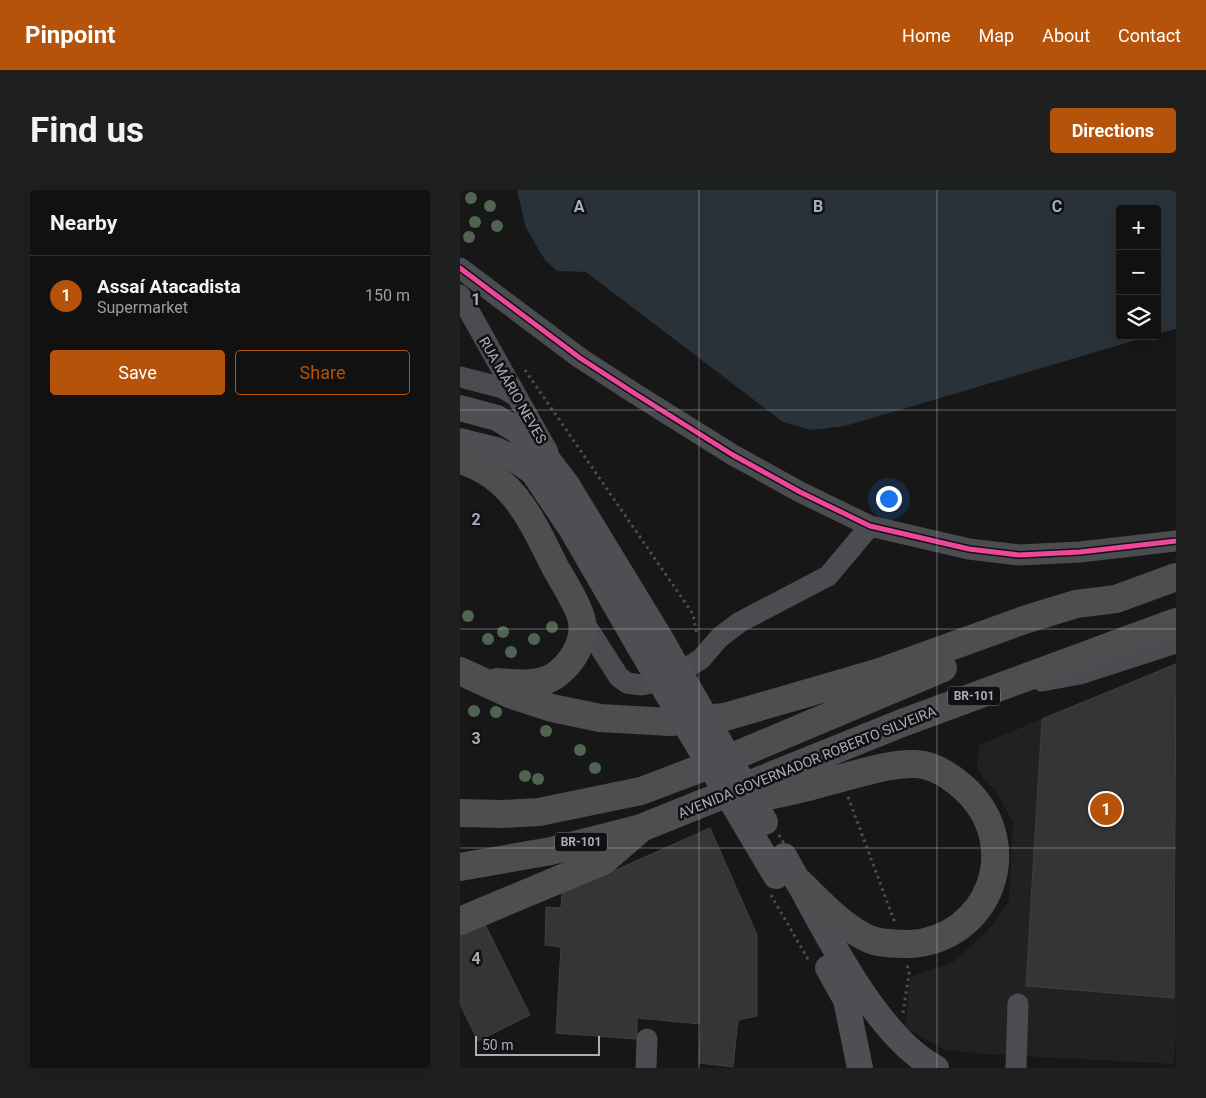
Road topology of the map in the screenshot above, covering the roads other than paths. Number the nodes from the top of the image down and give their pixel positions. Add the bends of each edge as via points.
1 (460, 268) edge
2 (460, 295) edge
3 (460, 377) edge
4 (516, 396) junction
5 (460, 408) edge
6 (460, 441) edge
7 (460, 460) edge
8 (567, 485) junction
9 (870, 526) junction
10 (1176, 541) edge
11 (1176, 577) edge
12 (1116, 599) junction
13 (582, 621) junction
14 (1176, 622) edge
15 (649, 641) junction
16 (1176, 643) edge
17 (461, 672) edge
18 (982, 693) junction
19 (699, 805) junction
20 (460, 813) edge
21 (641, 828) junction
22 (460, 867) edge
23 (786, 871) junction
24 (460, 921) edge
25 (1018, 1004) dead end
26 (647, 1039) dead end
27 (907, 1054) edge
28 (646, 1068) edge
29 (860, 1068) edge
30 (936, 1068) edge
31 (1016, 1068) edge

1 - 9 street via 580,358 642,398 733,455
2 - 4 street, RUA MÁRIO NEVES
3 - 4 street via 503,388
4 - 8 street, RUA MÁRIO NEVES
5 - 8 main road via 497,418 516,428 538,448
6 - 15 main road via 496,450 533,472
7 - 13 highway via 479,465 505,483 544,544
8 - 15 main road
9 - 10 street via 969,549 1019,555
9 - 13 street via 828,576 740,622 720,637 701,659 664,681 641,684 619,677
11 - 12 highway
12 - 17 highway via 1076,604 1027,618 880,672 725,716 670,722 600,718 512,695
12 - 20 highway via 641,791 539,812
13 - 17 highway via 582,637 574,656 559,673 541,682 497,682
14 - 18 highway, AVENIDA GOVERNADOR ROBERTO SILVEIRA / BR-101
15 - 23 main road, bridge
16 - 18 street via 1080,674
18 - 19 highway, AVENIDA GOVERNADOR ROBERTO SILVEIRA / BR-101
19 - 21 highway, AVENIDA GOVERNADOR ROBERTO SILVEIRA / BR-101
19 - 23 highway via 768,798 890,765 917,764 936,769 956,780 987,815 995,837 996,860 991,886 977,910 955,929 927,942 903,944 870,939 842,923
21 - 22 highway, AVENIDA GOVERNADOR ROBERTO SILVEIRA / BR-101 via 551,851
21 - 24 highway via 603,861
23 - 27 main road via 880,1018
23 - 29 main road via 846,1000
25 - 31 street
26 - 28 street
27 - 30 main road

